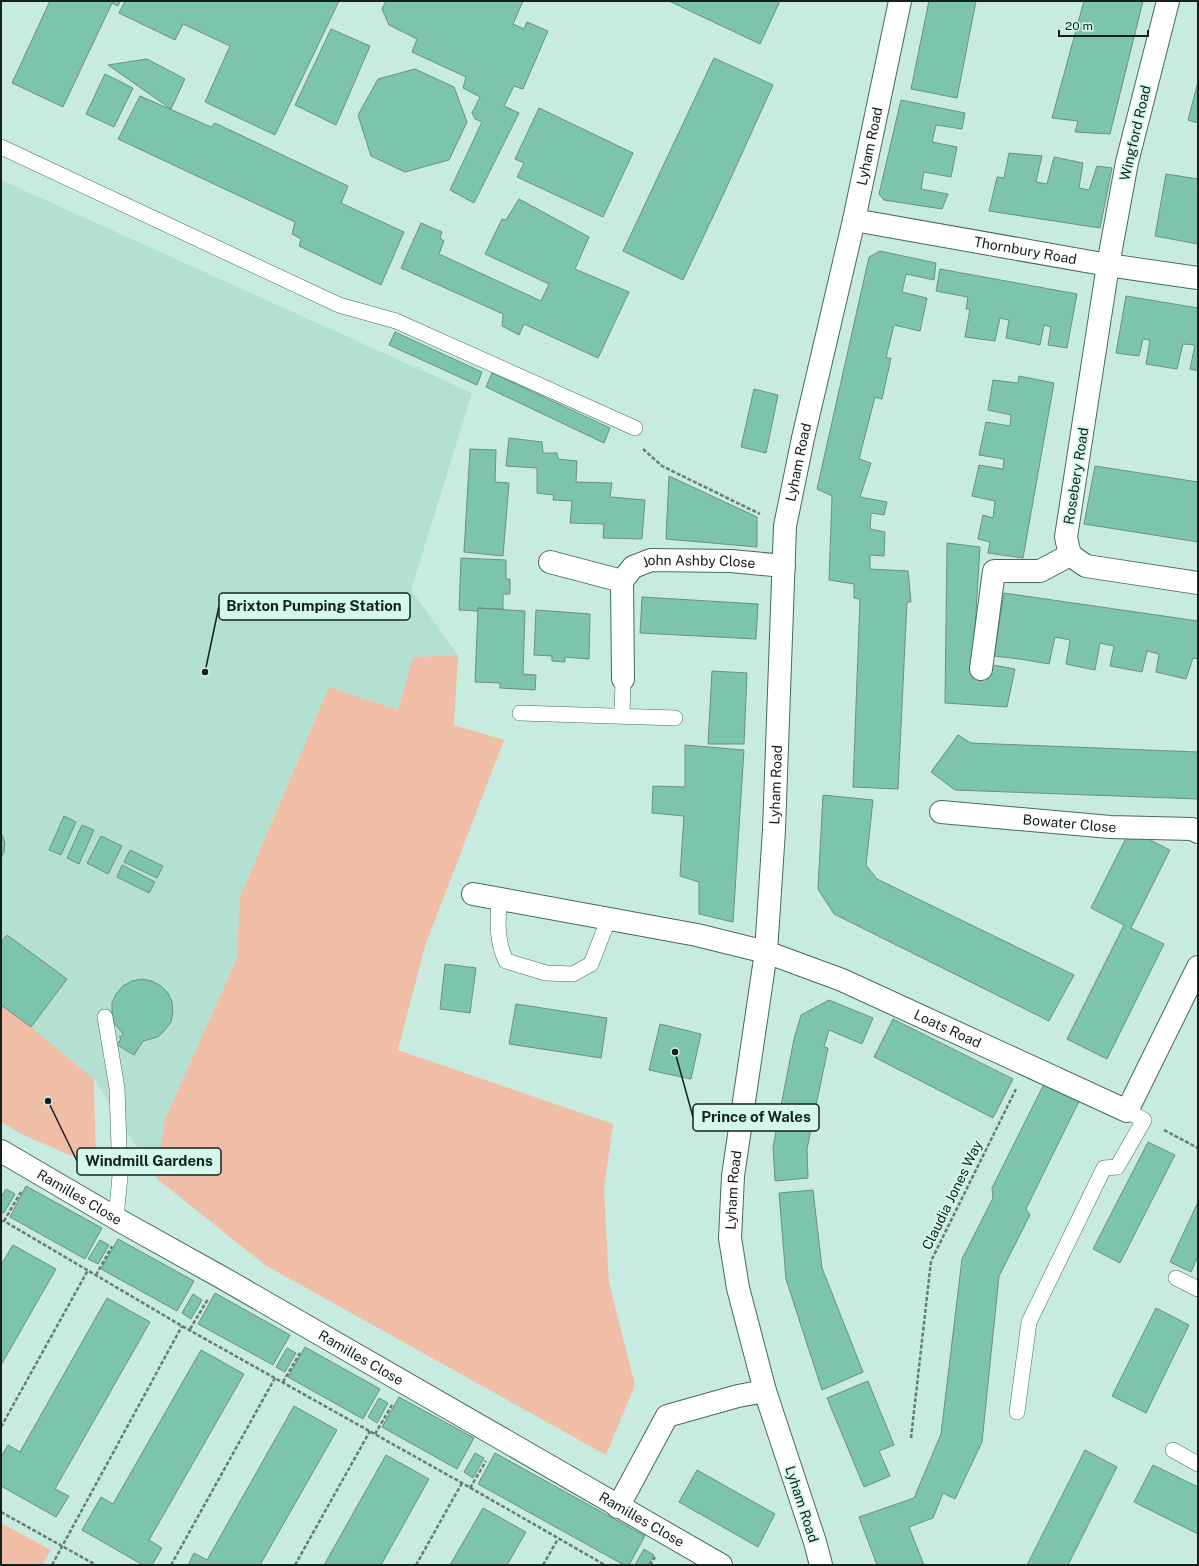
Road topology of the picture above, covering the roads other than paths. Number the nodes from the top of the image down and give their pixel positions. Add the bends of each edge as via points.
1 (899, 1) edge
2 (1168, 1) edge
3 (1, 147) edge
4 (854, 220) junction
5 (1108, 266) junction
6 (1198, 278) edge
7 (635, 428) dead end
8 (1070, 555) junction
9 (550, 562) dead end
10 (784, 566) junction
11 (622, 581) junction
12 (1198, 583) edge
13 (981, 669) dead end
14 (623, 679) joint
15 (520, 713) dead end
16 (622, 716) junction
17 (675, 718) dead end
18 (941, 812) dead end
19 (1198, 832) edge
20 (473, 894) dead end
21 (499, 899) junction
22 (610, 918) junction
23 (766, 952) junction
24 (1198, 967) edge
25 (105, 1017) dead end
26 (1135, 1116) junction
27 (1, 1151) edge
28 (120, 1221) junction
29 (1176, 1278) dead end
30 (1198, 1289) edge
31 (765, 1391) junction
32 (1017, 1412) dead end
33 (1174, 1450) dead end
34 (1198, 1464) edge
35 (618, 1507) junction
36 (721, 1565) edge
37 (821, 1565) edge

1 - 4 street, Lyham Road
2 - 5 street, Wingford Road via 1127,162
3 - 7 lane via 339,305 396,321
4 - 5 street, Thornbury Road
4 - 10 street, Lyham Road via 785,526
5 - 6 street, Thornbury Road
5 - 8 street, Rosebery Road via 1066,537
8 - 12 street via 1086,566
8 - 13 street via 1040,571 994,571
9 - 11 street
10 - 11 street, John Ashby Close via 731,561 651,560 633,567
10 - 23 street, Lyham Road
11 - 14 street
14 - 16 lane
15 - 16 lane
16 - 17 lane
18 - 19 street, Bowater Close via 1110,827 1192,829
20 - 21 street, Loats Road
21 - 22 street, Loats Road
21 - 22 lane via 500,949 506,961 546,973 573,974 591,964
22 - 23 street, Loats Road
23 - 26 street, Loats Road via 842,980
23 - 31 street, Lyham Road via 733,1176 730,1238 738,1288
24 - 26 street
25 - 28 lane via 117,1088
26 - 32 lane via 1117,1167 1104,1168 1030,1322
27 - 28 street, Ramilles Close
28 - 35 street, Ramilles Close
29 - 30 lane
31 - 35 street via 667,1416
31 - 37 street, Lyham Road
33 - 34 lane
35 - 36 street, Ramilles Close

